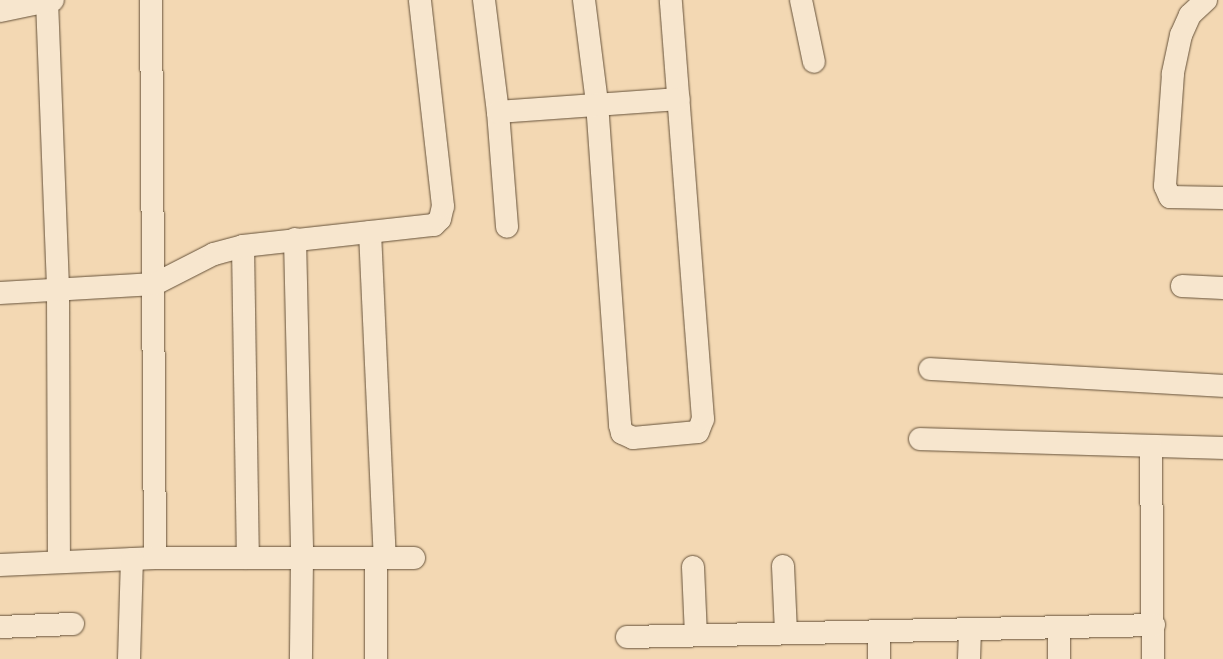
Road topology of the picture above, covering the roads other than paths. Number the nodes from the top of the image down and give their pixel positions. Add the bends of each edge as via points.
1 (50, 0) edge
2 (152, 0) edge
3 (420, 0) edge
4 (484, 0) edge
5 (584, 0) edge
6 (671, 0) edge
7 (801, 0) edge
8 (1206, 0) edge
9 (0, 11) edge
10 (814, 62) dead end
11 (679, 99) junction
12 (598, 103) junction
13 (498, 112) junction
14 (1223, 198) edge
15 (507, 227) dead end
16 (370, 232) junction
17 (295, 239) junction
18 (243, 246) junction
19 (155, 284) junction
20 (1182, 286) dead end
21 (1223, 288) edge
22 (58, 290) junction
23 (0, 294) edge
24 (930, 369) dead end
25 (1223, 386) edge
26 (920, 439) dead end
27 (1151, 446) junction
28 (1223, 448) edge
29 (155, 558) junction
30 (248, 558) junction
31 (302, 558) junction
32 (381, 558) junction
33 (414, 558) dead end
34 (132, 559) junction
35 (59, 561) junction
36 (0, 565) edge
37 (784, 566) dead end
38 (694, 567) dead end
39 (73, 624) dead end
40 (1154, 625) junction
41 (0, 627) edge
42 (1059, 627) junction
43 (970, 629) junction
44 (879, 631) junction
45 (786, 633) junction
46 (696, 635) junction
47 (627, 637) dead end
48 (129, 659) edge
49 (301, 659) edge
50 (376, 659) edge
51 (879, 659) edge
52 (969, 659) edge
53 (1059, 659) edge
54 (1153, 659) edge

1 - 9 street
1 - 22 street
2 - 19 street
3 - 16 street via 443,206 440,220 434,225
4 - 13 street
5 - 12 street
6 - 11 street
7 - 10 street
8 - 14 street via 1190,15 1181,35 1173,74 1165,186 1170,197
11 - 12 street
11 - 12 street via 703,419 698,432 633,438 622,433 620,425
12 - 13 street
13 - 15 street
16 - 17 street
16 - 32 street
17 - 18 street
17 - 31 street
18 - 19 street via 214,254
18 - 30 street
19 - 22 street
19 - 29 street
20 - 21 street
22 - 23 street
22 - 35 street
24 - 25 street
26 - 27 street
27 - 28 street
27 - 40 street
29 - 30 street
29 - 34 street
30 - 31 street
31 - 32 street
31 - 49 street
32 - 33 street
32 - 50 street
34 - 35 street
34 - 48 street
35 - 36 street
37 - 45 street
38 - 46 street
39 - 41 street
40 - 42 street
40 - 54 street
42 - 43 street
42 - 53 street
43 - 44 street
43 - 52 street
44 - 45 street
44 - 51 street
45 - 46 street
46 - 47 street

